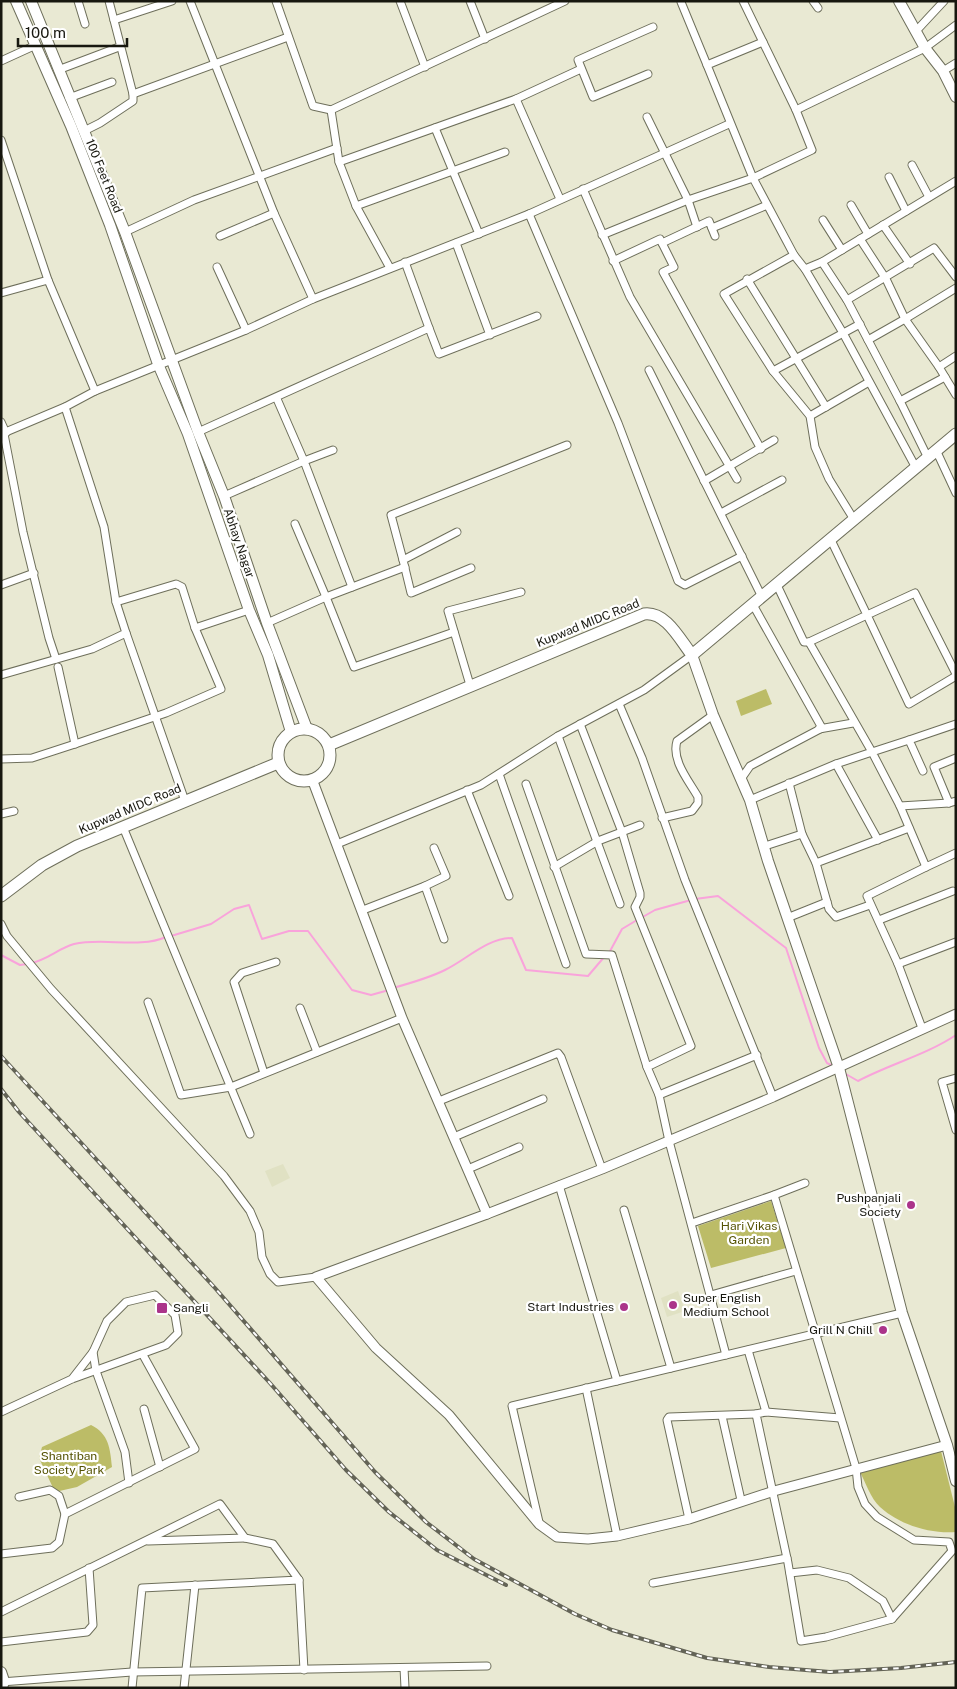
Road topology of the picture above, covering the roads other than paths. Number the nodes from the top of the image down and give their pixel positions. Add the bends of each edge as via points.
1 (16, 1) edge
2 (31, 1) edge
3 (78, 1) edge
4 (108, 1) edge
5 (172, 1) edge
6 (190, 1) edge
7 (276, 1) edge
8 (400, 1) edge
9 (470, 1) edge
10 (565, 1) edge
11 (743, 1) edge
12 (813, 1) edge
13 (899, 1) edge
14 (944, 1) edge
15 (681, 2) edge
16 (818, 8) dead end
17 (114, 20) junction
18 (85, 24) dead end
19 (956, 25) edge
20 (653, 27) dead end
21 (917, 30) junction
22 (288, 37) junction
23 (485, 39) junction
24 (763, 42) junction
25 (36, 46) junction
26 (119, 47) junction
27 (925, 48) junction
28 (1, 61) edge
29 (956, 63) edge
30 (707, 65) junction
31 (214, 66) junction
32 (425, 66) junction
33 (582, 69) junction
34 (58, 70) junction
35 (943, 71) junction
36 (648, 74) dead end
37 (112, 82) dead end
38 (133, 94) junction
39 (956, 97) edge
40 (69, 98) junction
41 (516, 99) junction
42 (331, 110) junction
43 (796, 110) junction
44 (647, 117) dead end
45 (729, 124) junction
46 (434, 128) junction
47 (84, 131) junction
48 (1, 140) edge
49 (337, 148) junction
50 (505, 152) dead end
51 (665, 153) junction
52 (4, 157) edge
53 (339, 162) junction
54 (912, 165) dead end
55 (451, 171) junction
56 (260, 177) junction
57 (888, 177) dead end
58 (752, 178) junction
59 (956, 181) edge
60 (583, 189) junction
61 (929, 197) junction
62 (560, 199) junction
63 (688, 200) junction
64 (851, 205) dead end
65 (356, 206) junction
66 (765, 206) dead end
67 (906, 211) junction
68 (274, 213) junction
69 (529, 214) junction
70 (823, 220) dead end
71 (883, 225) junction
72 (698, 227) junction
73 (712, 228) junction
74 (125, 232) junction
75 (479, 234) junction
76 (868, 234) junction
77 (602, 235) junction
78 (220, 236) dead end
79 (714, 236) dead end
80 (860, 239) junction
81 (456, 243) junction
82 (662, 243) junction
83 (842, 250) junction
84 (794, 255) junction
85 (613, 261) junction
86 (405, 262) junction
87 (822, 262) junction
88 (910, 264) junction
89 (217, 267) dead end
90 (390, 268) junction
91 (805, 269) junction
92 (956, 277) edge
93 (886, 279) junction
94 (48, 280) junction
95 (747, 280) junction
96 (956, 288) edge
97 (1, 293) edge
98 (313, 299) junction
99 (847, 300) junction
100 (537, 316) dead end
101 (906, 319) junction
102 (860, 324) junction
103 (429, 328) junction
104 (246, 330) junction
105 (843, 333) junction
106 (490, 335) junction
107 (868, 340) junction
108 (956, 356) edge
109 (172, 359) junction
110 (796, 360) junction
111 (158, 364) junction
112 (939, 367) junction
113 (649, 370) dead end
114 (773, 371) junction
115 (945, 377) junction
116 (869, 382) junction
117 (94, 391) junction
118 (956, 395) edge
119 (277, 399) dead end
120 (900, 401) junction
121 (65, 407) junction
122 (826, 407) junction
123 (810, 416) junction
124 (1, 422) edge
125 (198, 432) junction
126 (4, 434) edge
127 (956, 434) edge
128 (774, 440) dead end
129 (567, 444) dead end
130 (761, 449) junction
131 (333, 450) dead end
132 (931, 453) junction
133 (304, 461) junction
134 (729, 466) junction
135 (915, 466) junction
136 (737, 480) dead end
137 (782, 480) dead end
138 (704, 481) junction
139 (956, 493) edge
140 (224, 496) junction
141 (720, 513) junction
142 (853, 518) junction
143 (295, 524) dead end
144 (457, 532) dead end
145 (830, 538) junction
146 (742, 556) junction
147 (404, 563) junction
148 (471, 568) dead end
149 (34, 573) junction
150 (776, 583) junction
151 (1, 584) edge
152 (352, 587) junction
153 (521, 592) dead end
154 (762, 595) junction
155 (326, 597) junction
156 (116, 602) junction
157 (752, 603) junction
158 (249, 610) junction
159 (867, 615) junction
160 (267, 623) junction
161 (195, 628) junction
162 (454, 632) junction
163 (126, 633) junction
164 (809, 642) junction
165 (692, 655) junction
166 (56, 659) junction
167 (58, 667) dead end
168 (1, 675) edge
169 (956, 675) edge
170 (470, 685) junction
171 (619, 704) junction
172 (713, 715) junction
173 (156, 717) junction
174 (853, 722) junction
175 (580, 724) junction
176 (956, 724) edge
177 (307, 729) junction
178 (819, 730) junction
179 (291, 732) junction
180 (558, 736) junction
181 (909, 740) junction
182 (75, 744) junction
183 (329, 745) junction
184 (872, 752) junction
185 (956, 758) edge
186 (1, 759) edge
187 (278, 763) junction
188 (836, 764) junction
189 (923, 771) dead end
190 (499, 774) junction
191 (312, 779) junction
192 (741, 779) junction
193 (789, 783) junction
194 (526, 784) dead end
195 (467, 790) junction
196 (750, 800) junction
197 (185, 801) junction
198 (952, 802) edge
199 (900, 806) junction
200 (14, 812) dead end
201 (1, 814) edge
202 (662, 818) junction
203 (640, 826) dead end
204 (123, 827) junction
205 (909, 828) junction
206 (622, 832) junction
207 (802, 834) junction
208 (878, 840) junction
209 (598, 841) junction
210 (337, 844) junction
211 (765, 846) junction
212 (434, 848) dead end
213 (956, 853) edge
214 (816, 863) junction
215 (554, 867) junction
216 (926, 867) junction
217 (424, 886) junction
218 (953, 891) dead end
219 (1, 896) edge
220 (509, 896) dead end
221 (827, 902) junction
222 (620, 904) dead end
223 (870, 905) junction
224 (363, 910) junction
225 (787, 918) junction
226 (879, 920) junction
227 (1, 924) edge
228 (444, 939) dead end
229 (956, 942) edge
230 (276, 962) dead end
231 (566, 964) dead end
232 (898, 964) junction
233 (148, 1002) dead end
234 (300, 1008) dead end
235 (956, 1014) edge
236 (402, 1018) junction
237 (922, 1028) junction
238 (317, 1052) junction
239 (757, 1055) junction
240 (647, 1067) junction
241 (840, 1068) junction
242 (264, 1073) junction
243 (956, 1078) edge
244 (231, 1087) junction
245 (659, 1095) junction
246 (773, 1096) junction
247 (543, 1099) dead end
248 (438, 1101) junction
249 (956, 1130) edge
250 (250, 1134) dead end
251 (454, 1137) junction
252 (669, 1141) junction
253 (519, 1147) dead end
254 (602, 1169) junction
255 (468, 1170) junction
256 (805, 1183) dead end
257 (559, 1185) junction
258 (774, 1195) junction
259 (624, 1210) dead end
260 (487, 1214) junction
261 (692, 1223) junction
262 (796, 1271) junction
263 (316, 1277) junction
264 (711, 1295) junction
265 (902, 1313) junction
266 (815, 1334) junction
267 (748, 1350) junction
268 (93, 1352) junction
269 (142, 1355) junction
270 (726, 1355) junction
271 (672, 1368) junction
272 (96, 1371) junction
273 (72, 1380) junction
274 (617, 1381) junction
275 (586, 1388) junction
276 (144, 1409) dead end
277 (1, 1412) edge
278 (766, 1412) junction
279 (756, 1414) junction
280 (722, 1416) junction
281 (840, 1418) junction
282 (951, 1445) edge
283 (951, 1463) joint
284 (160, 1467) junction
285 (856, 1468) junction
286 (956, 1481) edge
287 (129, 1483) junction
288 (774, 1491) junction
289 (18, 1497) dead end
290 (741, 1500) junction
291 (65, 1514) junction
292 (688, 1519) junction
293 (539, 1524) junction
294 (617, 1536) junction
295 (245, 1538) junction
296 (144, 1541) junction
297 (1, 1554) edge
298 (787, 1558) junction
299 (89, 1568) junction
300 (790, 1573) junction
301 (299, 1580) junction
302 (653, 1583) dead end
303 (195, 1585) junction
304 (1, 1612) edge
305 (892, 1619) junction
306 (1, 1642) edge
307 (486, 1666) dead end
308 (404, 1668) junction
309 (304, 1670) junction
310 (132, 1672) junction
311 (184, 1672) junction
312 (2, 1681) edge
313 (132, 1688) edge
314 (184, 1688) edge
315 (405, 1688) edge

1 - 25 main road, 100 Feet Road
2 - 34 main road
3 - 18 street
4 - 17 street
5 - 17 street
6 - 31 street
7 - 22 street
8 - 32 street
9 - 23 street
10 - 23 street
11 - 24 street
12 - 16 street
13 - 21 main road
14 - 21 street
15 - 30 street
17 - 26 street
19 - 27 street
20 - 33 street via 578,60
21 - 27 main road
22 - 31 street
22 - 42 street via 314,106
23 - 32 street
24 - 30 street
24 - 43 street
25 - 28 street
25 - 111 main road, 100 Feet Road via 110,225
26 - 34 street
26 - 38 street
27 - 35 main road
27 - 43 street
29 - 35 street
30 - 45 street
31 - 38 street
31 - 56 street
32 - 42 street
33 - 36 street via 593,97
33 - 41 street
34 - 40 main road
35 - 39 main road
37 - 40 street
38 - 47 street via 132,101
40 - 47 main road
41 - 46 street
41 - 62 street
42 - 49 street
43 - 58 street via 812,150
44 - 51 street
45 - 51 street
45 - 58 street
46 - 53 street
46 - 55 street
47 - 74 main road
48 - 52 street
49 - 53 street
49 - 56 street
50 - 55 street
51 - 60 street
51 - 63 street
52 - 94 street
53 - 65 street
54 - 61 street
55 - 65 street
55 - 75 street
56 - 68 street
56 - 74 street via 194,200
57 - 67 street
58 - 63 street
58 - 84 street
59 - 61 street
60 - 62 street
60 - 77 street
61 - 67 street
62 - 69 street
63 - 72 street
63 - 77 street
64 - 76 street
65 - 90 street
66 - 73 street
67 - 71 street
68 - 78 street
68 - 98 street
69 - 75 street
69 - 146 street via 618,423 678,582 685,584
70 - 83 street
71 - 76 street
71 - 88 street
72 - 73 street via 710,221
72 - 82 street
73 - 79 street
74 - 109 main road
75 - 81 street
76 - 80 street
77 - 85 street
80 - 83 street
80 - 93 street
81 - 86 street
81 - 106 street
82 - 85 street via 660,239
82 - 130 street via 674,267 663,272
83 - 87 street
84 - 91 street
84 - 95 street
85 - 134 street via 630,297
86 - 90 street
86 - 103 street
87 - 91 street
87 - 99 street
88 - 92 street via 934,248
88 - 93 street
89 - 104 street
90 - 98 street
91 - 105 street
93 - 99 street
93 - 101 street
94 - 97 street
94 - 117 street
95 - 110 street
95 - 114 street via 724,294
96 - 101 street
98 - 104 street
99 - 102 street
100 - 106 street
101 - 107 street
101 - 112 street
102 - 105 street
102 - 107 street
103 - 106 street via 439,354
103 - 125 street
104 - 109 street
105 - 110 street
105 - 116 street
107 - 120 street
108 - 112 street
109 - 111 street
109 - 125 main road
110 - 114 street
110 - 122 street
111 - 117 street
111 - 158 main road, Abhay Nagar via 188,434
112 - 115 street
113 - 138 street
114 - 123 street
115 - 118 street
115 - 120 street
116 - 122 street
116 - 135 street
117 - 121 street
119 - 133 street
120 - 132 street
121 - 126 street
121 - 156 street via 104,527
122 - 123 street
123 - 142 street via 815,447 829,479
124 - 126 street
125 - 140 main road
126 - 149 street
127 - 132 main road
128 - 130 street
129 - 147 street via 391,515
130 - 134 street
131 - 133 street
132 - 135 main road
132 - 139 street
133 - 140 street
133 - 152 street
134 - 136 street
134 - 138 street
135 - 142 main road
137 - 141 street
138 - 141 street
140 - 160 main road
141 - 146 street
142 - 145 main road
143 - 155 street
144 - 147 street
145 - 150 main road
145 - 159 street
146 - 154 street
147 - 148 street via 411,594
147 - 152 street
149 - 151 street
149 - 166 street
150 - 154 main road
150 - 164 street via 800,635 804,642
152 - 155 street
153 - 162 street via 448,611
154 - 157 main road
155 - 160 street
155 - 162 street via 354,667
156 - 161 street via 179,584
156 - 163 street
157 - 165 main road
157 - 178 street via 816,716 822,728
158 - 161 street
158 - 179 main road, Abhay Nagar via 268,655
159 - 164 street
159 - 169 street via 915,593
159 - 169 street via 909,704
160 - 177 main road
161 - 173 street via 221,690
162 - 170 street
163 - 166 street via 92,649
163 - 173 street
164 - 174 street
165 - 170 main road, Kupwad MIDC Road via 663,619 651,613
165 - 171 street
165 - 172 main road
166 - 168 street
167 - 182 street
170 - 183 main road, Kupwad MIDC Road
171 - 175 street
171 - 202 street
172 - 192 main road
172 - 202 street via 677,741 675,748 698,803 692,811
173 - 182 street
173 - 197 street
174 - 178 street
174 - 184 street
175 - 180 street
175 - 206 street
176 - 181 street
177 - 179 main road
177 - 183 main road via 318,733
178 - 192 street via 750,766
179 - 187 main road via 279,747
180 - 190 street
180 - 209 street
181 - 184 street
181 - 189 street
182 - 186 street via 32,758
183 - 191 main road via 328,768 317,779
184 - 188 street
184 - 199 street
185 - 198 street via 934,767
187 - 191 main road via 294,780
187 - 197 main road, Kupwad MIDC Road
188 - 193 street
188 - 208 street
190 - 195 street
190 - 231 street
191 - 210 street
192 - 196 main road
193 - 196 street
193 - 207 street
194 - 215 street
195 - 210 street
195 - 220 street
196 - 211 main road
197 - 204 main road, Kupwad MIDC Road
198 - 199 street
199 - 205 street
200 - 201 street
202 - 239 street
203 - 206 street
204 - 219 main road, Kupwad MIDC Road via 56,857
204 - 244 street
205 - 208 street
205 - 216 street
206 - 209 street
206 - 240 street via 640,893 635,907 691,1046
207 - 211 street
207 - 214 street
208 - 214 street
209 - 215 street
209 - 222 street
210 - 224 street
211 - 225 main road
212 - 217 street via 446,876
213 - 216 street
214 - 221 street
215 - 240 street via 586,954 612,955
216 - 223 street via 867,896
217 - 224 street
217 - 228 street
218 - 226 street
221 - 223 street via 836,917
221 - 225 street
223 - 226 street
224 - 236 street
225 - 241 main road
226 - 232 street
227 - 263 street via 51,989 224,1176 250,1211 259,1232 262,1258 270,1274 278,1282
229 - 232 street
230 - 242 street via 242,973 234,982
232 - 237 street
233 - 244 street via 181,1095
234 - 238 street
235 - 237 street
236 - 238 street
236 - 248 street
237 - 241 street
238 - 242 street
239 - 245 street
239 - 246 street
240 - 245 street
241 - 246 street
241 - 265 main road
242 - 244 street
243 - 249 street via 942,1082
244 - 250 street
245 - 252 street
246 - 252 street
247 - 251 street
248 - 251 street
248 - 254 street via 558,1053
251 - 255 street
252 - 254 street
252 - 261 street
253 - 255 street
254 - 257 street
255 - 260 street
256 - 258 street
257 - 260 street
257 - 274 street
258 - 261 street
258 - 262 street
259 - 271 street
260 - 263 street
261 - 264 street
262 - 264 street
262 - 266 street
263 - 293 street via 376,1348 449,1415
264 - 270 street
265 - 266 street
265 - 282 main road
266 - 267 street
266 - 281 street
267 - 270 street
267 - 278 street
268 - 269 street via 107,1321 126,1302 155,1296 175,1315 178,1333 166,1345
268 - 272 street
268 - 273 street
269 - 272 street
269 - 284 street via 195,1449
270 - 271 street
271 - 274 street
272 - 273 street
272 - 287 street via 125,1452
273 - 277 street
274 - 275 street
275 - 293 street via 512,1406
275 - 294 street
276 - 284 street
278 - 279 street
278 - 281 street
279 - 280 street
279 - 288 street
280 - 290 street
280 - 292 street via 669,1417 666,1420
281 - 285 street
282 - 283 street
282 - 285 street
283 - 286 main road
284 - 287 street
285 - 288 street
285 - 305 street via 861,1496 877,1517 914,1540 949,1542 952,1551
287 - 291 street
288 - 290 street
288 - 298 street
289 - 291 street via 50,1490 59,1496
290 - 292 street
291 - 297 street via 59,1542 52,1548
292 - 294 street
293 - 294 street via 557,1537 588,1539
295 - 296 street
295 - 296 street via 220,1504
295 - 301 street via 273,1544
296 - 299 street
298 - 300 street
298 - 302 street
299 - 304 street
299 - 306 street via 93,1626 87,1632
300 - 305 street via 817,1570 849,1578 883,1601
300 - 305 street via 801,1641
301 - 303 street
301 - 309 street
303 - 310 street via 142,1588
303 - 311 street
307 - 308 street
308 - 309 street
308 - 315 street
309 - 311 street
310 - 311 street
310 - 312 street
310 - 313 street
311 - 314 street

